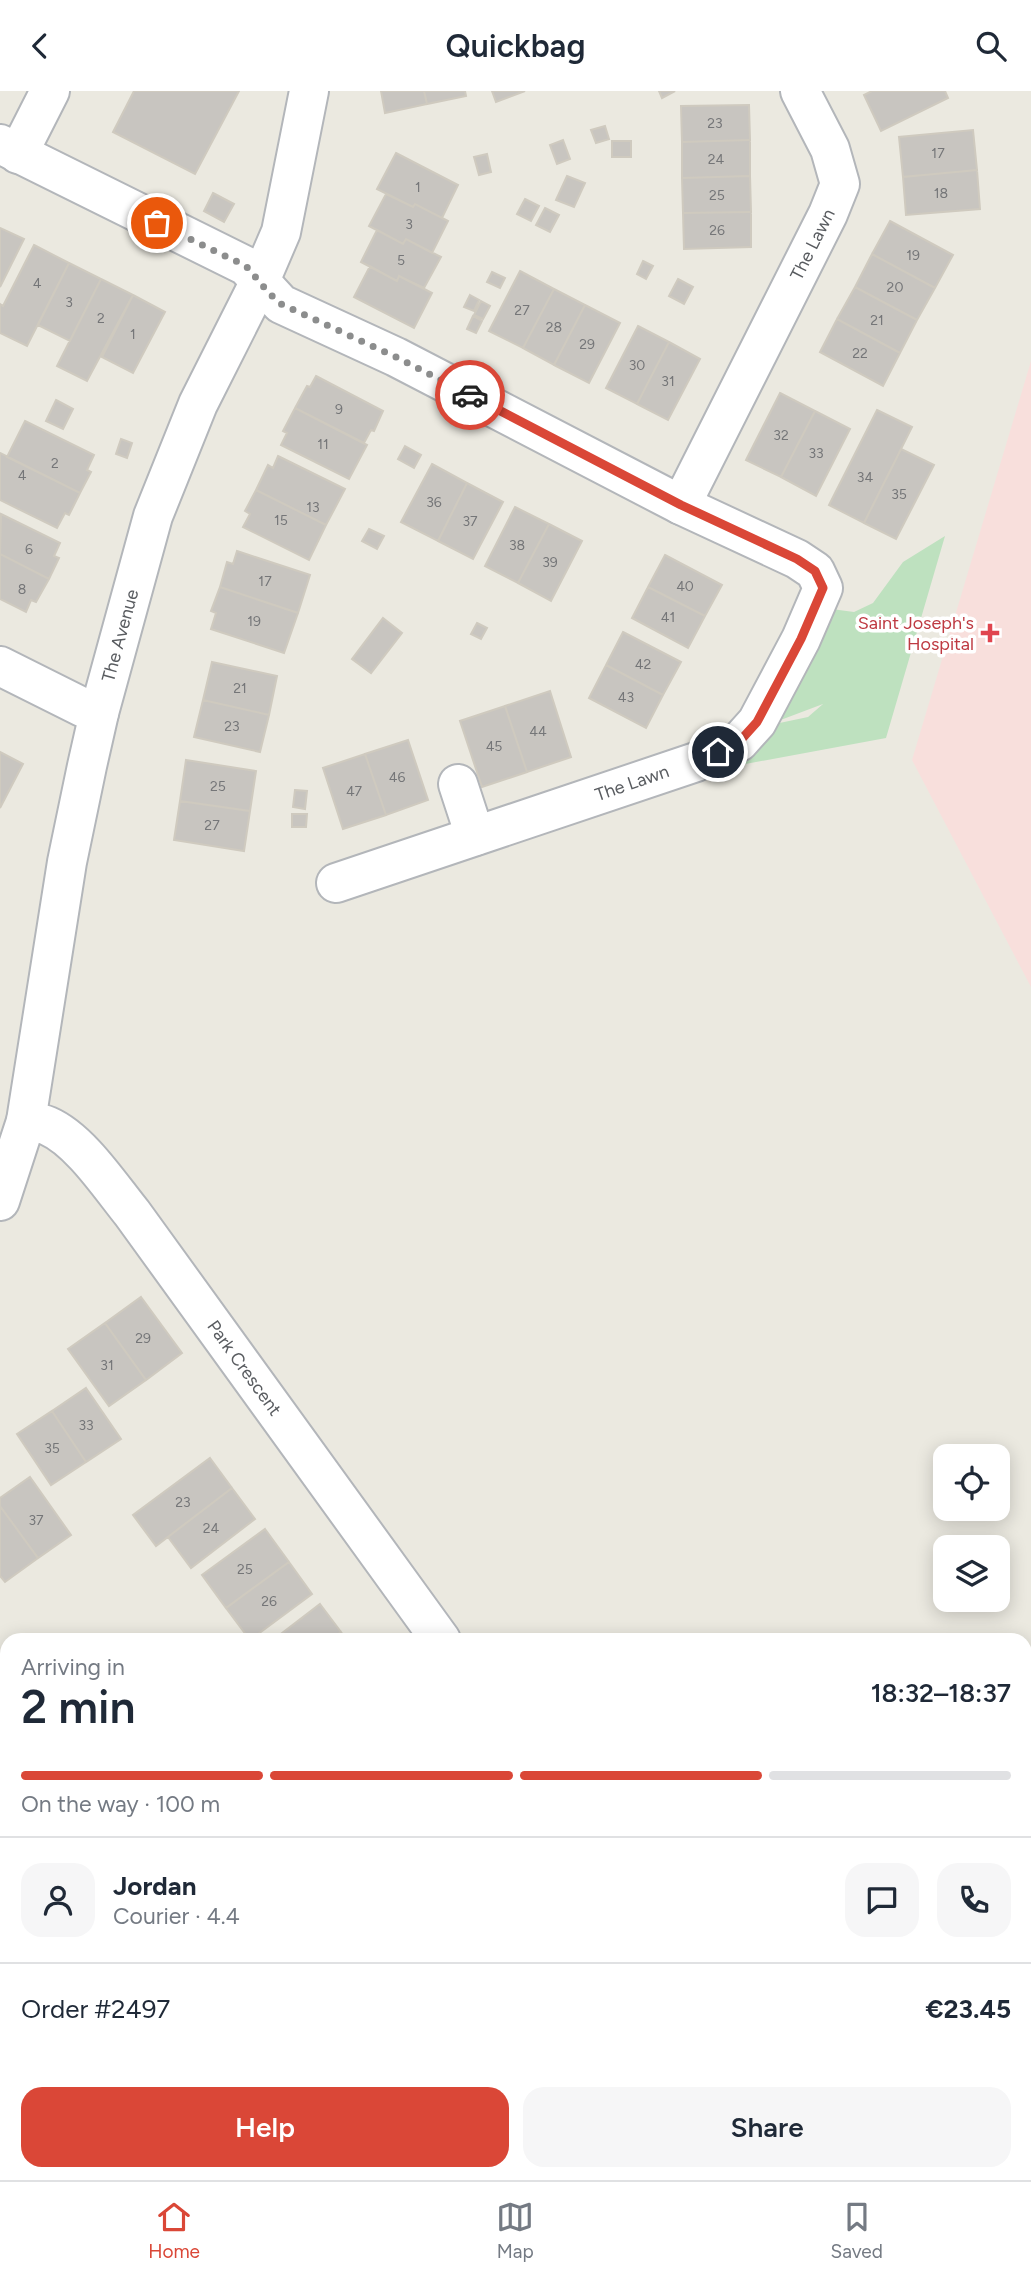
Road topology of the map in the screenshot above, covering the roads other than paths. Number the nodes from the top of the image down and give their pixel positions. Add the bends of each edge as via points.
1 (50, 91) edge
2 (309, 91) edge
3 (800, 91) edge
4 (9, 149) edge
5 (260, 281) junction
6 (681, 505) junction
7 (0, 666) edge
8 (99, 713) junction
9 (458, 784) dead end
10 (475, 836) junction
11 (336, 883) dead end
12 (26, 1121) junction
13 (0, 1201) edge
14 (436, 1633) edge

1 - 4 street
2 - 5 street, The Avenue via 281,232
3 - 6 street, The Lawn via 830,149 840,184
4 - 5 street, The Lawn via 246,266
5 - 6 street, The Lawn via 281,304 396,357
5 - 8 street, The Avenue via 198,404 153,516
6 - 10 street, The Lawn via 797,559 815,571 823,588 757,722 739,742 696,762
7 - 8 street
8 - 12 street, The Avenue via 67,862
9 - 10 street
10 - 11 street, The Lawn
12 - 13 street, The Avenue
12 - 14 street, Park Crescent via 64,1135 92,1163

